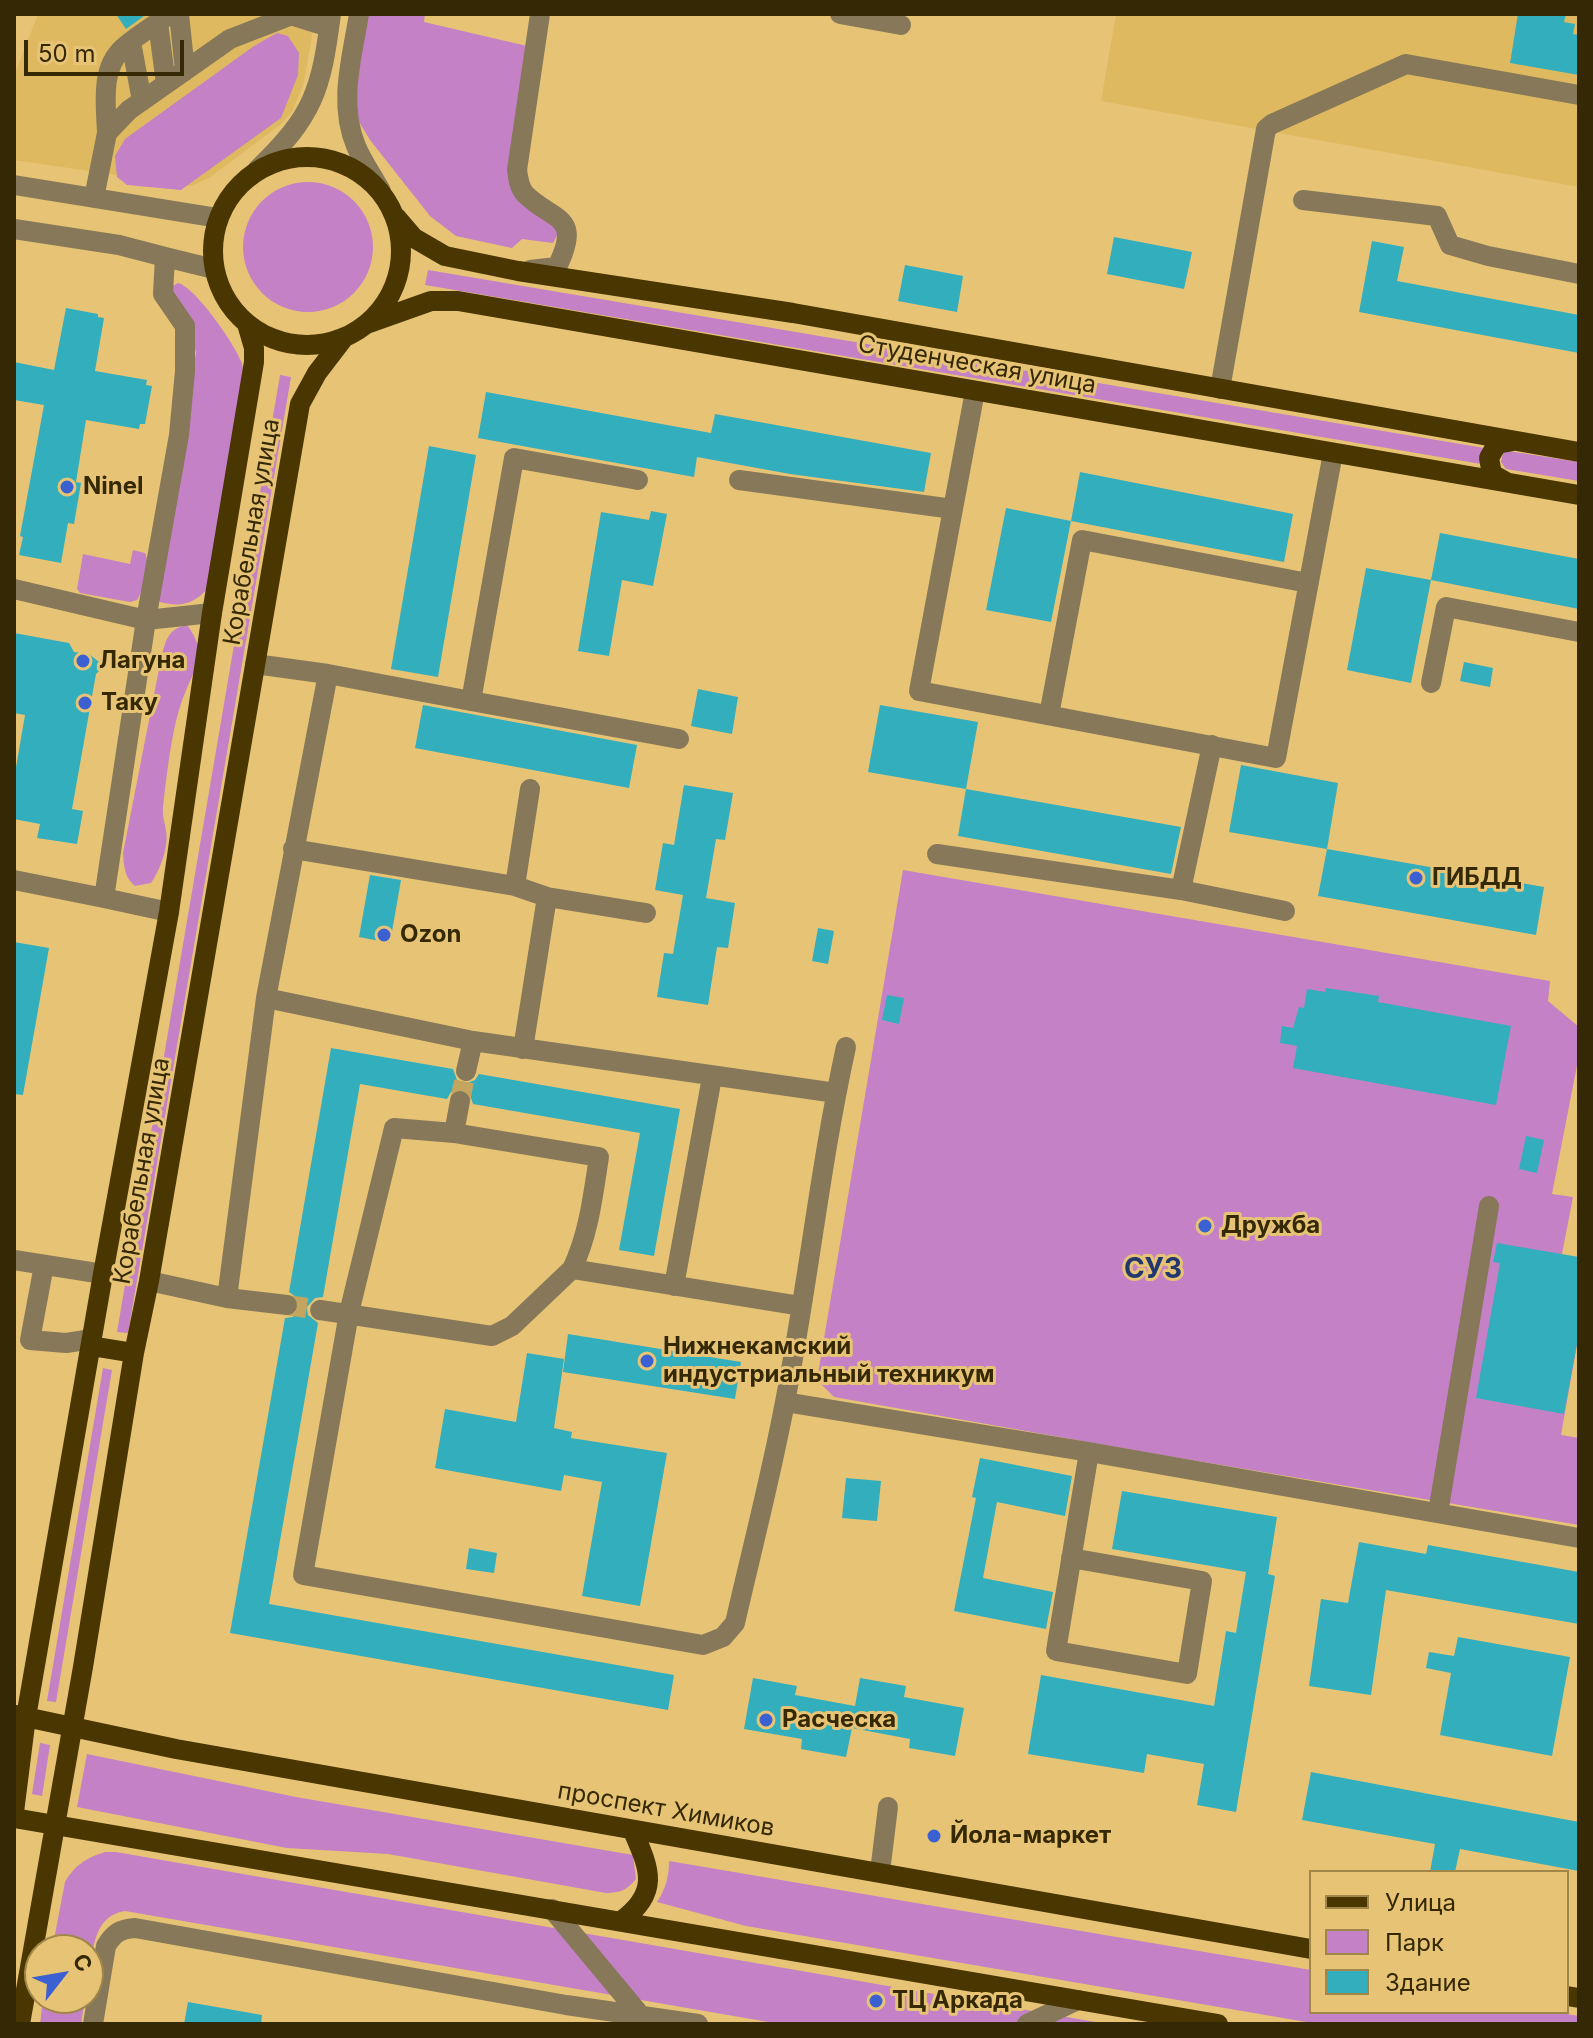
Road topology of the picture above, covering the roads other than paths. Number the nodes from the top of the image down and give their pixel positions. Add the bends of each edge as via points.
1 (179, 14) edge
2 (290, 14) edge
3 (359, 14) edge
4 (540, 14) edge
5 (840, 14) edge
6 (164, 19) edge
7 (330, 20) edge
8 (901, 25) dead end
9 (131, 42) junction
10 (185, 71) junction
11 (166, 84) junction
12 (1579, 95) edge
13 (142, 101) junction
14 (107, 133) junction
15 (257, 170) junction
16 (14, 185) edge
17 (381, 191) junction
18 (94, 198) junction
19 (1303, 200) dead end
20 (396, 217) junction
21 (218, 218) junction
22 (14, 229) edge
23 (165, 257) junction
24 (214, 269) junction
25 (518, 271) junction
26 (1579, 274) edge
27 (369, 323) junction
28 (247, 324) junction
29 (343, 339) junction
30 (1220, 389) junction
31 (975, 391) junction
32 (1513, 441) junction
33 (1579, 452) edge
34 (1333, 453) junction
35 (638, 480) dead end
36 (739, 480) dead end
37 (1506, 482) junction
38 (1579, 495) edge
39 (953, 509) junction
40 (1308, 583) junction
41 (14, 589) edge
42 (212, 613) junction
43 (146, 620) junction
44 (1579, 632) edge
45 (255, 664) junction
46 (328, 674) junction
47 (1431, 683) dead end
48 (471, 701) junction
49 (1049, 715) junction
50 (679, 739) dead end
51 (1212, 745) junction
52 (530, 789) dead end
53 (293, 849) junction
54 (937, 854) dead end
55 (14, 880) edge
56 (515, 886) junction
57 (1181, 890) junction
58 (547, 897) junction
59 (104, 898) junction
60 (1285, 911) dead end
61 (169, 912) junction
62 (646, 913) dead end
63 (266, 998) junction
64 (473, 1041) junction
65 (846, 1047) dead end
66 (523, 1049) junction
67 (466, 1071) tunnel mouth
68 (712, 1077) junction
69 (836, 1093) junction
70 (460, 1101) tunnel mouth
71 (454, 1133) junction
72 (1489, 1206) dead end
73 (14, 1260) edge
74 (44, 1265) junction
75 (572, 1269) junction
76 (103, 1274) junction
77 (149, 1281) junction
78 (674, 1286) junction
79 (227, 1298) junction
80 (287, 1305) tunnel mouth
81 (801, 1306) junction
82 (320, 1310) tunnel mouth
83 (349, 1313) junction
84 (92, 1343) junction
85 (134, 1353) junction
86 (785, 1402) junction
87 (1089, 1452) junction
88 (1438, 1513) junction
89 (1579, 1538) edge
90 (1071, 1558) junction
91 (20, 1716) edge
92 (73, 1727) junction
93 (888, 1807) dead end
94 (14, 1812) edge
95 (14, 1818) edge
96 (55, 1825) junction
97 (633, 1831) junction
98 (880, 1872) junction
99 (552, 1909) junction
100 (621, 1921) junction
101 (1309, 1949) edge
102 (1078, 2000) junction
103 (564, 2015) edge
104 (641, 2016) junction
105 (20, 2024) edge
106 (93, 2024) edge
107 (698, 2024) edge
108 (1027, 2024) edge
109 (1218, 2024) edge

1 - 10 street
2 - 7 street
2 - 10 street via 230,39
3 - 17 street, Корабельная улица via 346,91 347,119 356,148
4 - 25 street via 519,185 564,223 565,250 557,267
5 - 8 street
6 - 9 street
6 - 11 street
7 - 15 street, Корабельная улица via 319,84 306,116
9 - 13 street
9 - 14 street via 110,66
10 - 11 street
11 - 13 street
12 - 30 street via 1406,64 1272,124 1266,129
13 - 14 street
14 - 18 street
15 - 17 main road, Корабельная улица via 284,158 312,155 362,172
15 - 21 main road, Корабельная улица via 230,194
16 - 18 street
17 - 20 main road, Корабельная улица
18 - 21 street
19 - 26 street via 1437,216 1450,245
20 - 25 main road, Студенческая улица via 414,238 445,256
20 - 27 main road, Корабельная улица via 402,245 399,274 388,301
21 - 24 main road, Корабельная улица
22 - 23 street
23 - 24 street
23 - 43 street via 163,294 185,326 187,349 179,435
24 - 28 main road, Корабельная улица via 225,299
25 - 30 main road, Студенческая улица via 793,313
27 - 29 main road, Корабельная улица
27 - 31 main road, Студенческая улица via 431,301 458,301
28 - 29 main road, Корабельная улица via 293,345
28 - 42 main road, Корабельная улица via 254,348 252,372
29 - 45 main road, Корабельная улица via 300,404
30 - 32 main road, Студенческая улица
31 - 34 main road, Студенческая улица
31 - 39 street
32 - 33 main road, Студенческая улица
32 - 37 main road via 1497,444 1489,458 1492,474
34 - 37 main road, Студенческая улица
34 - 40 street
35 - 48 street via 514,458
36 - 39 street
37 - 38 main road, Студенческая улица
39 - 49 street via 919,691
40 - 49 street via 1082,540
40 - 51 street via 1276,758
41 - 43 street
42 - 43 street
42 - 61 main road, Корабельная улица
43 - 59 street
44 - 47 street via 1446,607
45 - 46 street
45 - 77 main road, Корабельная улица
46 - 48 street
46 - 53 street
48 - 50 street
49 - 51 street
51 - 57 street
52 - 56 street
53 - 56 street
53 - 63 street
54 - 57 street
55 - 59 street
56 - 58 street
57 - 60 street
58 - 62 street
58 - 66 street
59 - 61 street
61 - 76 main road, Корабельная улица
63 - 64 street
63 - 79 street
64 - 66 street
64 - 67 street
65 - 69 street
66 - 68 street
68 - 69 street
68 - 78 street
69 - 81 street
70 - 71 street
71 - 75 street via 599,1157 588,1225
71 - 83 street via 394,1128
72 - 88 street
73 - 74 street
74 - 76 street
74 - 84 street via 30,1340
75 - 78 street
75 - 83 street via 512,1326 492,1336
76 - 84 main road, Корабельная улица
77 - 79 street
77 - 85 main road, Корабельная улица
78 - 81 street
79 - 80 street
81 - 86 street
82 - 83 street
83 - 86 street via 303,1575 703,1645 723,1637 735,1623
84 - 85 main road
84 - 91 main road, Корабельная улица
85 - 92 main road, Корабельная улица
86 - 87 street
87 - 88 street
87 - 90 street
88 - 89 street
90 - 90 street via 1056,1651 1187,1674 1202,1581
91 - 92 main road, проспект Химиков
91 - 94 main road, Корабельная улица
92 - 96 main road, Корабельная улица
92 - 97 main road, проспект Химиков
93 - 98 street
95 - 96 main road
96 - 99 main road
96 - 105 main road, Корабельная улица
97 - 98 main road, проспект Химиков
97 - 100 main road via 649,1878 633,1912
98 - 101 main road, проспект Химиков
99 - 100 main road
99 - 104 street
100 - 102 main road
102 - 108 street
102 - 109 main road
103 - 104 street
103 - 106 street via 135,1928 113,1935 106,1946
104 - 107 street

